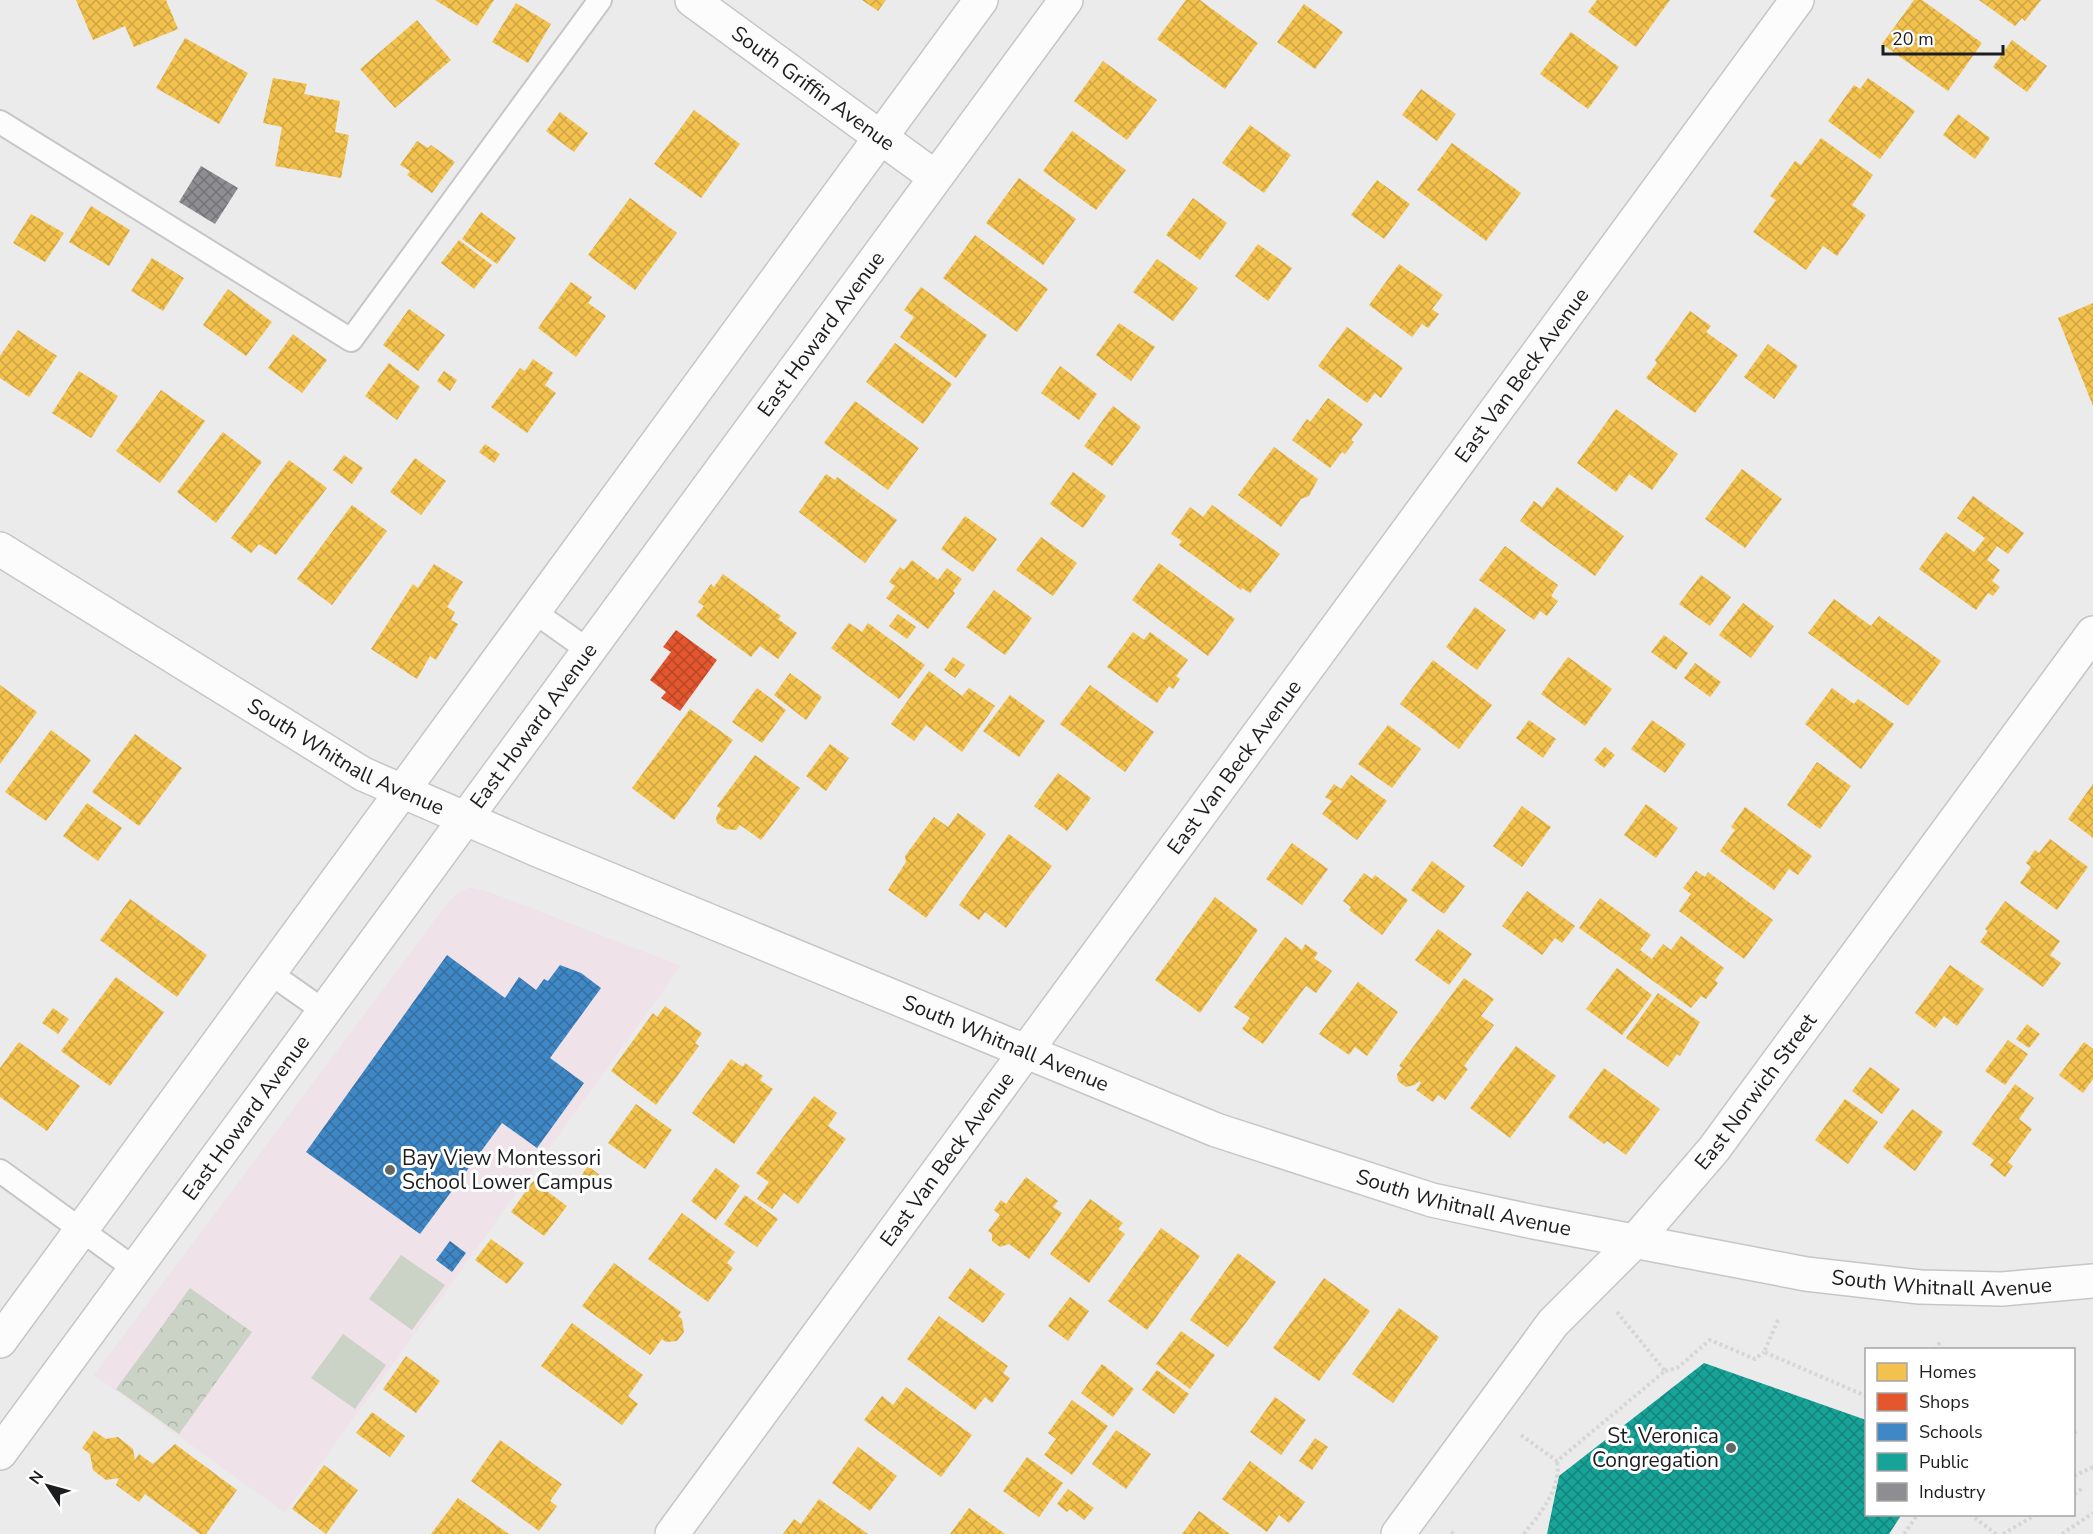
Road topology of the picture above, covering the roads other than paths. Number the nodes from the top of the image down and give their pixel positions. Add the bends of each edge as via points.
1 (600, 0) edge
2 (692, 0) edge
3 (981, 0) edge
4 (1066, 0) edge
5 (1797, 0) edge
6 (0, 122) edge
7 (881, 136) junction
8 (935, 177) junction
9 (0, 549) edge
10 (533, 611) junction
11 (2093, 633) edge
12 (588, 651) junction
13 (402, 790) junction
14 (465, 818) junction
15 (270, 973) junction
16 (324, 1011) junction
17 (1026, 1053) junction
18 (0, 1171) edge
19 (81, 1230) junction
20 (1635, 1241) junction
21 (135, 1269) junction
22 (2093, 1281) edge
23 (0, 1341) edge
24 (0, 1453) edge
25 (672, 1534) edge
26 (1398, 1534) edge

1 - 6 lane via 351,340
2 - 7 street, South Griffin Avenue
3 - 7 street
4 - 8 street, East Howard Avenue
5 - 17 street, East Van Beck Avenue
7 - 8 street, South Griffin Avenue
7 - 10 street
8 - 12 street, East Howard Avenue
9 - 13 street, South Whitnall Avenue via 347,764
10 - 12 lane
10 - 13 street
11 - 20 street, East Norwich Street via 1714,1149
12 - 14 street, East Howard Avenue
13 - 14 street, South Whitnall Avenue
13 - 15 street
14 - 16 street, East Howard Avenue
14 - 17 street, South Whitnall Avenue
15 - 16 lane
15 - 19 street
16 - 21 street, East Howard Avenue
17 - 20 street, South Whitnall Avenue via 1216,1130 1349,1175 1432,1200
17 - 25 street, East Van Beck Avenue
18 - 19 lane
19 - 21 lane
19 - 23 street
20 - 22 street, South Whitnall Avenue via 1806,1274 1920,1287 2002,1289
20 - 26 street, East Norwich Street via 1553,1323
21 - 24 street, East Howard Avenue

